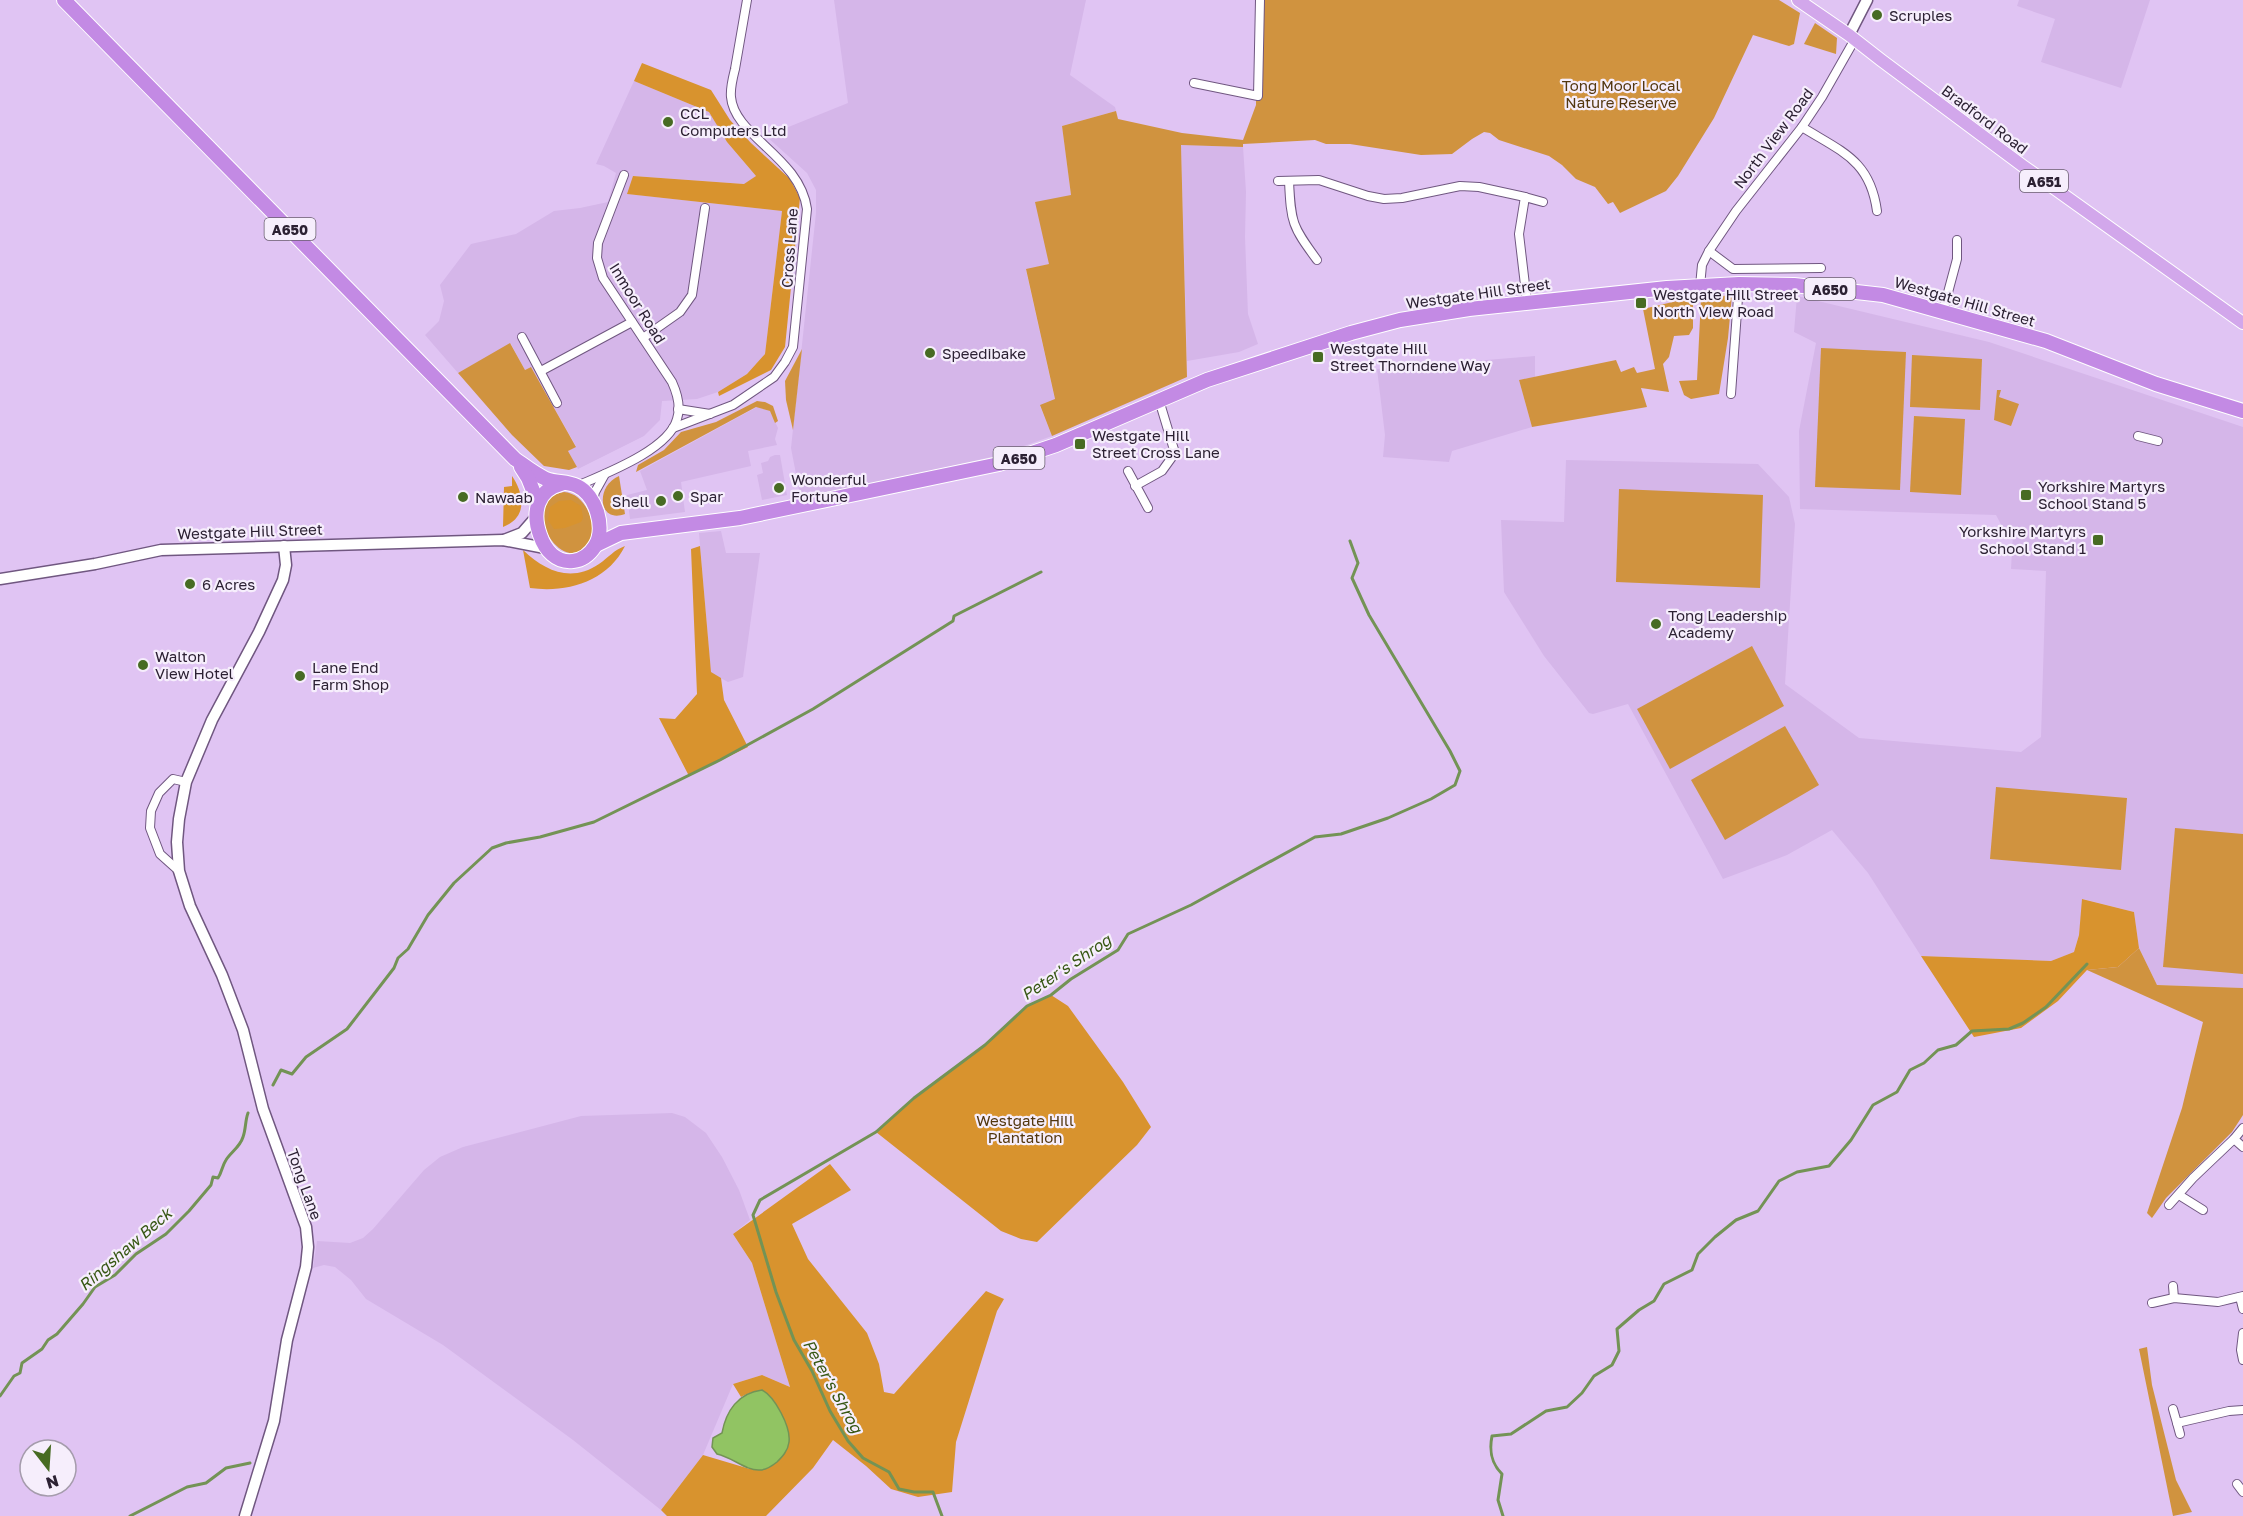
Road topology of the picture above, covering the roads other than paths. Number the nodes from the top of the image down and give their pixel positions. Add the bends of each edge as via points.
1 (64, 0) edge
2 (747, 0) edge
3 (1260, 0) edge
4 (1798, 0) edge
5 (1867, 0) edge
6 (1852, 37) junction
7 (1194, 82) dead end
8 (1802, 127) junction
9 (624, 175) dead end
10 (1278, 181) dead end
11 (1289, 181) junction
12 (1525, 197) junction
13 (1543, 202) dead end
14 (705, 208) dead end
15 (1876, 212) dead end
16 (1957, 240) dead end
17 (1709, 251) junction
18 (1317, 260) dead end
19 (1821, 268) dead end
20 (1739, 284) junction
21 (1700, 286) junction
22 (1527, 302) junction
23 (1943, 311) junction
24 (632, 322) junction
25 (2243, 323) edge
26 (522, 337) dead end
27 (643, 338) junction
28 (541, 371) junction
29 (1731, 394) dead end
30 (1159, 400) junction
31 (557, 403) dead end
32 (678, 409) junction
33 (2243, 411) edge
34 (712, 414) junction
35 (673, 428) junction
36 (2138, 436) dead end
37 (2158, 441) dead end
38 (515, 459) junction
39 (1128, 471) dead end
40 (606, 473) junction
41 (561, 484) junction
42 (577, 486) junction
43 (1135, 486) junction
44 (538, 503) junction
45 (595, 507) junction
46 (1148, 508) dead end
47 (536, 517) junction
48 (621, 533) junction
49 (503, 540) junction
50 (596, 545) junction
51 (284, 546) junction
52 (545, 548) junction
53 (0, 579) edge
54 (186, 782) junction
55 (179, 871) junction
56 (2243, 1128) edge
57 (2234, 1139) junction
58 (2243, 1147) edge
59 (2179, 1195) junction
60 (2169, 1205) dead end
61 (2203, 1210) dead end
62 (2173, 1286) dead end
63 (2242, 1296) edge
64 (2174, 1298) junction
65 (2151, 1303) dead end
66 (2243, 1309) edge
67 (2243, 1333) edge
68 (2243, 1360) edge
69 (2173, 1408) dead end
70 (2243, 1410) edge
71 (2177, 1423) junction
72 (2180, 1434) dead end
73 (2236, 1484) dead end
74 (2243, 1492) edge
75 (245, 1516) edge

1 - 38 highway, A650
2 - 34 street, Cross Lane via 732,104 745,125 799,183 806,202 806,225 793,347 774,377 733,405
3 - 7 street via 1258,96
4 - 6 main road, Bradford Road / A651
5 - 6 street
6 - 8 street, North View Road
6 - 25 main road, Bradford Road / A651 via 2023,166
8 - 15 street via 1861,168 1872,186
8 - 17 street, North View Road
9 - 24 street, Inmoor Road via 596,251 603,278
10 - 11 street
11 - 12 street via 1325,181 1384,199 1471,186
11 - 18 street via 1295,230
12 - 13 street
12 - 22 street via 1519,234
14 - 27 street via 692,295 680,312
16 - 23 street via 1957,259
17 - 19 street via 1733,268
17 - 21 street, North View Road via 1702,265
20 - 21 highway, Westgate Hill Street / A650
20 - 23 highway, Westgate Hill Street / A650 via 1882,294
20 - 29 street
21 - 22 highway, Westgate Hill Street / A650
22 - 30 highway, Westgate Hill Street / A650 via 1438,313 1351,333
23 - 33 highway, Westgate Hill Street / A650 via 2046,342 2156,384
24 - 27 street, Inmoor Road
24 - 28 street
26 - 28 street
27 - 32 street, Inmoor Road via 672,382
28 - 31 street
30 - 43 street via 1175,453 1162,471
30 - 48 highway, Westgate Hill Street / A650 via 1056,445 999,464 759,515
32 - 34 street
32 - 35 street
34 - 35 street, Cross Lane
35 - 40 street, Cross Lane via 654,447
36 - 37 street
38 - 41 highway, A650
38 - 44 highway, A650
39 - 43 street
40 - 42 street, Cross Lane
40 - 45 street via 595,492
41 - 42 highway, A650
41 - 44 highway via 546,490
42 - 45 highway
43 - 46 street
44 - 47 highway
45 - 48 highway
45 - 50 highway via 599,530
47 - 49 street, Westgate Hill Street via 522,533
47 - 52 highway
48 - 50 highway, Westgate Hill Street / A650
49 - 51 street, Westgate Hill Street
49 - 52 street, Westgate Hill Street
50 - 52 highway, A650 via 576,561 559,559
51 - 53 street, Westgate Hill Street via 161,550
51 - 54 street, Tong Lane via 283,580 212,720
54 - 55 street, Tong Lane via 177,842
54 - 55 street, Tong Lane via 173,779 159,793 150,828 160,854
55 - 75 street, Tong Lane via 243,1030 263,1108 306,1227 306,1267 287,1340 274,1421
56 - 57 street
57 - 58 street
57 - 59 street
59 - 60 street
59 - 61 street
62 - 64 street
63 - 64 street via 2218,1302
63 - 66 street
64 - 65 street
67 - 68 street
69 - 71 street
70 - 71 street
71 - 72 street
73 - 74 street

